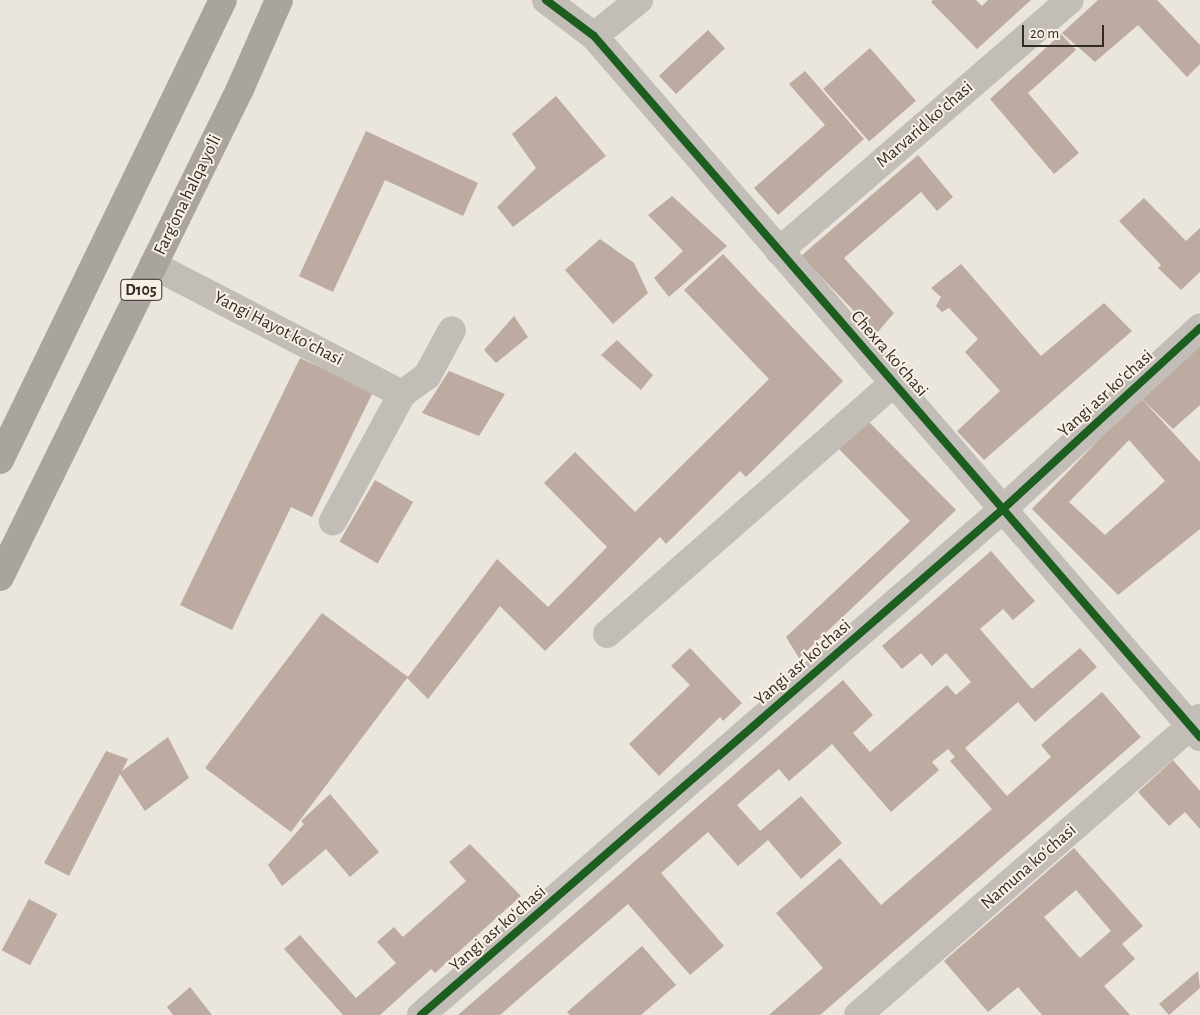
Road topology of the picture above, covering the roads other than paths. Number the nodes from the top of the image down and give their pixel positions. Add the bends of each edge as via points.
1 (223, 0) edge
2 (279, 0) edge
3 (546, 0) edge
4 (639, 0) edge
5 (1070, 0) edge
6 (594, 36) junction
7 (779, 251) junction
8 (154, 265) junction
9 (1200, 328) edge
10 (452, 330) dead end
11 (894, 383) junction
12 (402, 394) junction
13 (0, 460) edge
14 (1003, 509) junction
15 (333, 522) dead end
16 (0, 577) edge
17 (607, 634) dead end
18 (1197, 727) edge
19 (421, 1015) edge
20 (858, 1015) edge

1 - 13 highway
2 - 8 highway, Farg‘ona halqa yo‘li / D105 via 240,89
3 - 6 street, Chexra koʻchasi
4 - 6 street
5 - 7 street, Marvarid koʻchasi
6 - 7 street, Chexra koʻchasi
7 - 11 street, Chexra koʻchasi
8 - 12 street, Yangi Hayot koʻchasi
8 - 16 highway, Farg‘ona halqa yo‘li / D105
9 - 14 street, Yangi asr koʻchasi
10 - 12 street via 427,376
11 - 14 street, Chexra koʻchasi
11 - 17 street
12 - 15 street
14 - 18 street, Chexra koʻchasi
14 - 19 street, Yangi asr koʻchasi
18 - 20 street, Namuna koʻchasi

